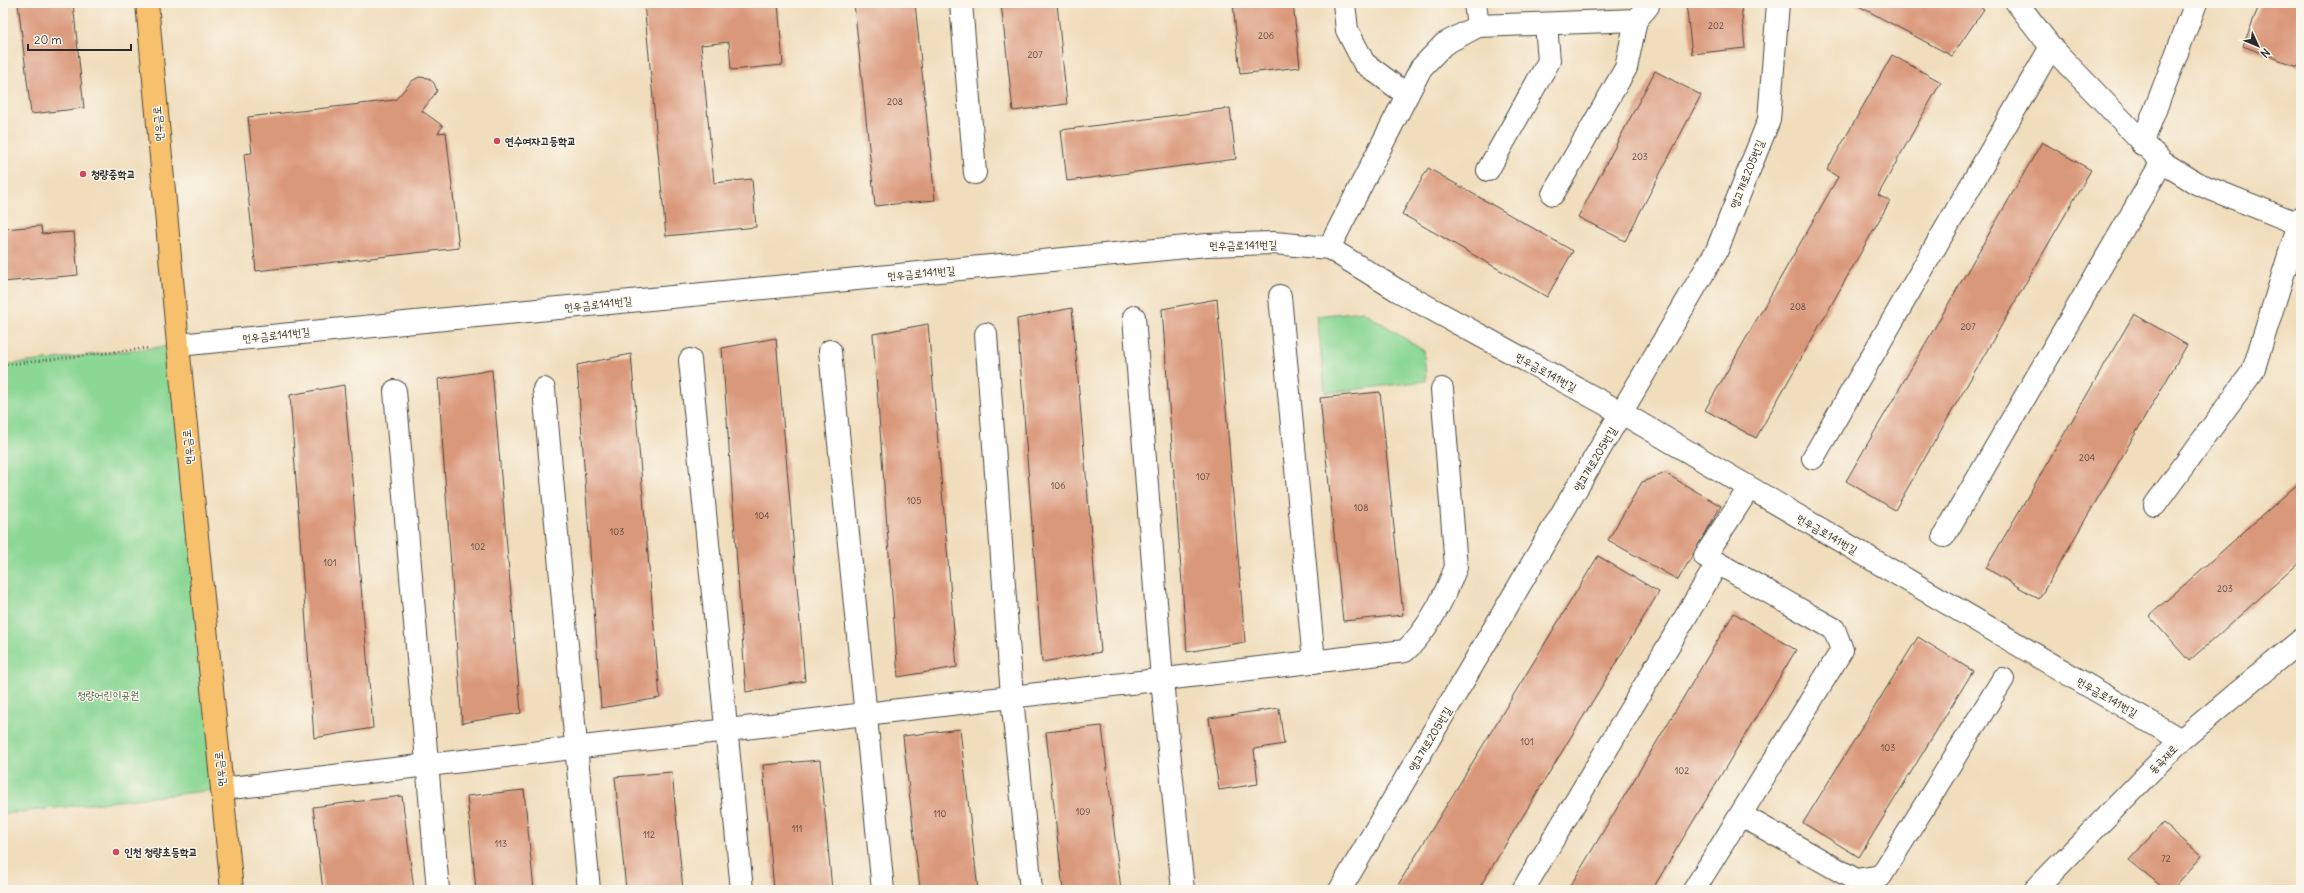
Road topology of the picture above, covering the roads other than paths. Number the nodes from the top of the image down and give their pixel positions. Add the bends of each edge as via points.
1 (147, 3) edge
2 (961, 3) edge
3 (1344, 3) edge
4 (1475, 3) edge
5 (1778, 3) edge
6 (2017, 3) edge
7 (2196, 3) edge
8 (1642, 12) edge
9 (1546, 24) junction
10 (1478, 26) junction
11 (2051, 47) junction
12 (1407, 95) junction
13 (2142, 144) junction
14 (2162, 162) junction
15 (1488, 170) dead end
16 (975, 173) dead end
17 (1553, 194) dead end
18 (2300, 220) edge
19 (1329, 248) junction
20 (1280, 296) dead end
21 (1134, 317) dead end
22 (986, 334) dead end
23 (178, 344) junction
24 (830, 351) dead end
25 (690, 360) dead end
26 (544, 389) dead end
27 (1442, 389) dead end
28 (395, 391) dead end
29 (1622, 414) junction
30 (1813, 458) dead end
31 (1748, 488) junction
32 (2155, 505) dead end
33 (1944, 536) dead end
34 (1717, 564) junction
35 (2301, 640) edge
36 (1314, 662) junction
37 (2003, 679) dead end
38 (1162, 680) junction
39 (1012, 697) junction
40 (866, 714) junction
41 (726, 730) junction
42 (2181, 740) junction
43 (577, 748) junction
44 (426, 766) junction
45 (222, 789) junction
46 (1741, 815) junction
47 (232, 890) edge
48 (438, 890) edge
49 (588, 890) edge
50 (742, 890) edge
51 (883, 890) edge
52 (1032, 890) edge
53 (1183, 890) edge
54 (1340, 890) edge
55 (1524, 890) edge
56 (1694, 890) edge
57 (2035, 890) edge

1 - 23 main road, 먼우금로
2 - 16 street
3 - 12 street via 1347,30 1364,63
4 - 10 street
5 - 29 street, 앵고개로205번길 via 1769,120 1717,250
6 - 11 street
7 - 13 street
8 - 9 street
8 - 17 street via 1626,68
9 - 10 street
9 - 15 street via 1550,62
10 - 12 street via 1444,44 1421,68
11 - 13 street
11 - 30 street
12 - 19 street
13 - 14 street
14 - 18 street via 2196,183
14 - 33 street
18 - 32 street via 2253,371
19 - 23 street, 먼우금로141번길 via 1274,243 1207,245
19 - 29 street, 먼우금로141번길 via 1397,290
20 - 36 street
21 - 38 street
22 - 39 street
23 - 45 main road, 먼우금로
24 - 40 street
25 - 41 street
26 - 43 street
27 - 36 street via 1456,567 1451,580 1418,639 1405,651
28 - 44 street
29 - 31 street, 먼우금로141번길
29 - 54 street, 앵고개로205번길
31 - 34 street via 1704,556
31 - 42 street, 먼우금로141번길
34 - 46 street via 1834,629 1842,650
34 - 55 street
35 - 42 street, 동곡재로
36 - 38 street
37 - 46 street via 1882,876 1856,880
38 - 39 street
38 - 53 street
39 - 40 street
39 - 52 street
40 - 41 street
40 - 51 street
41 - 43 street
41 - 50 street
42 - 57 street, 동곡재로
43 - 44 street
43 - 49 street
44 - 45 street
44 - 48 street
45 - 47 main road, 먼우금로
46 - 56 street

